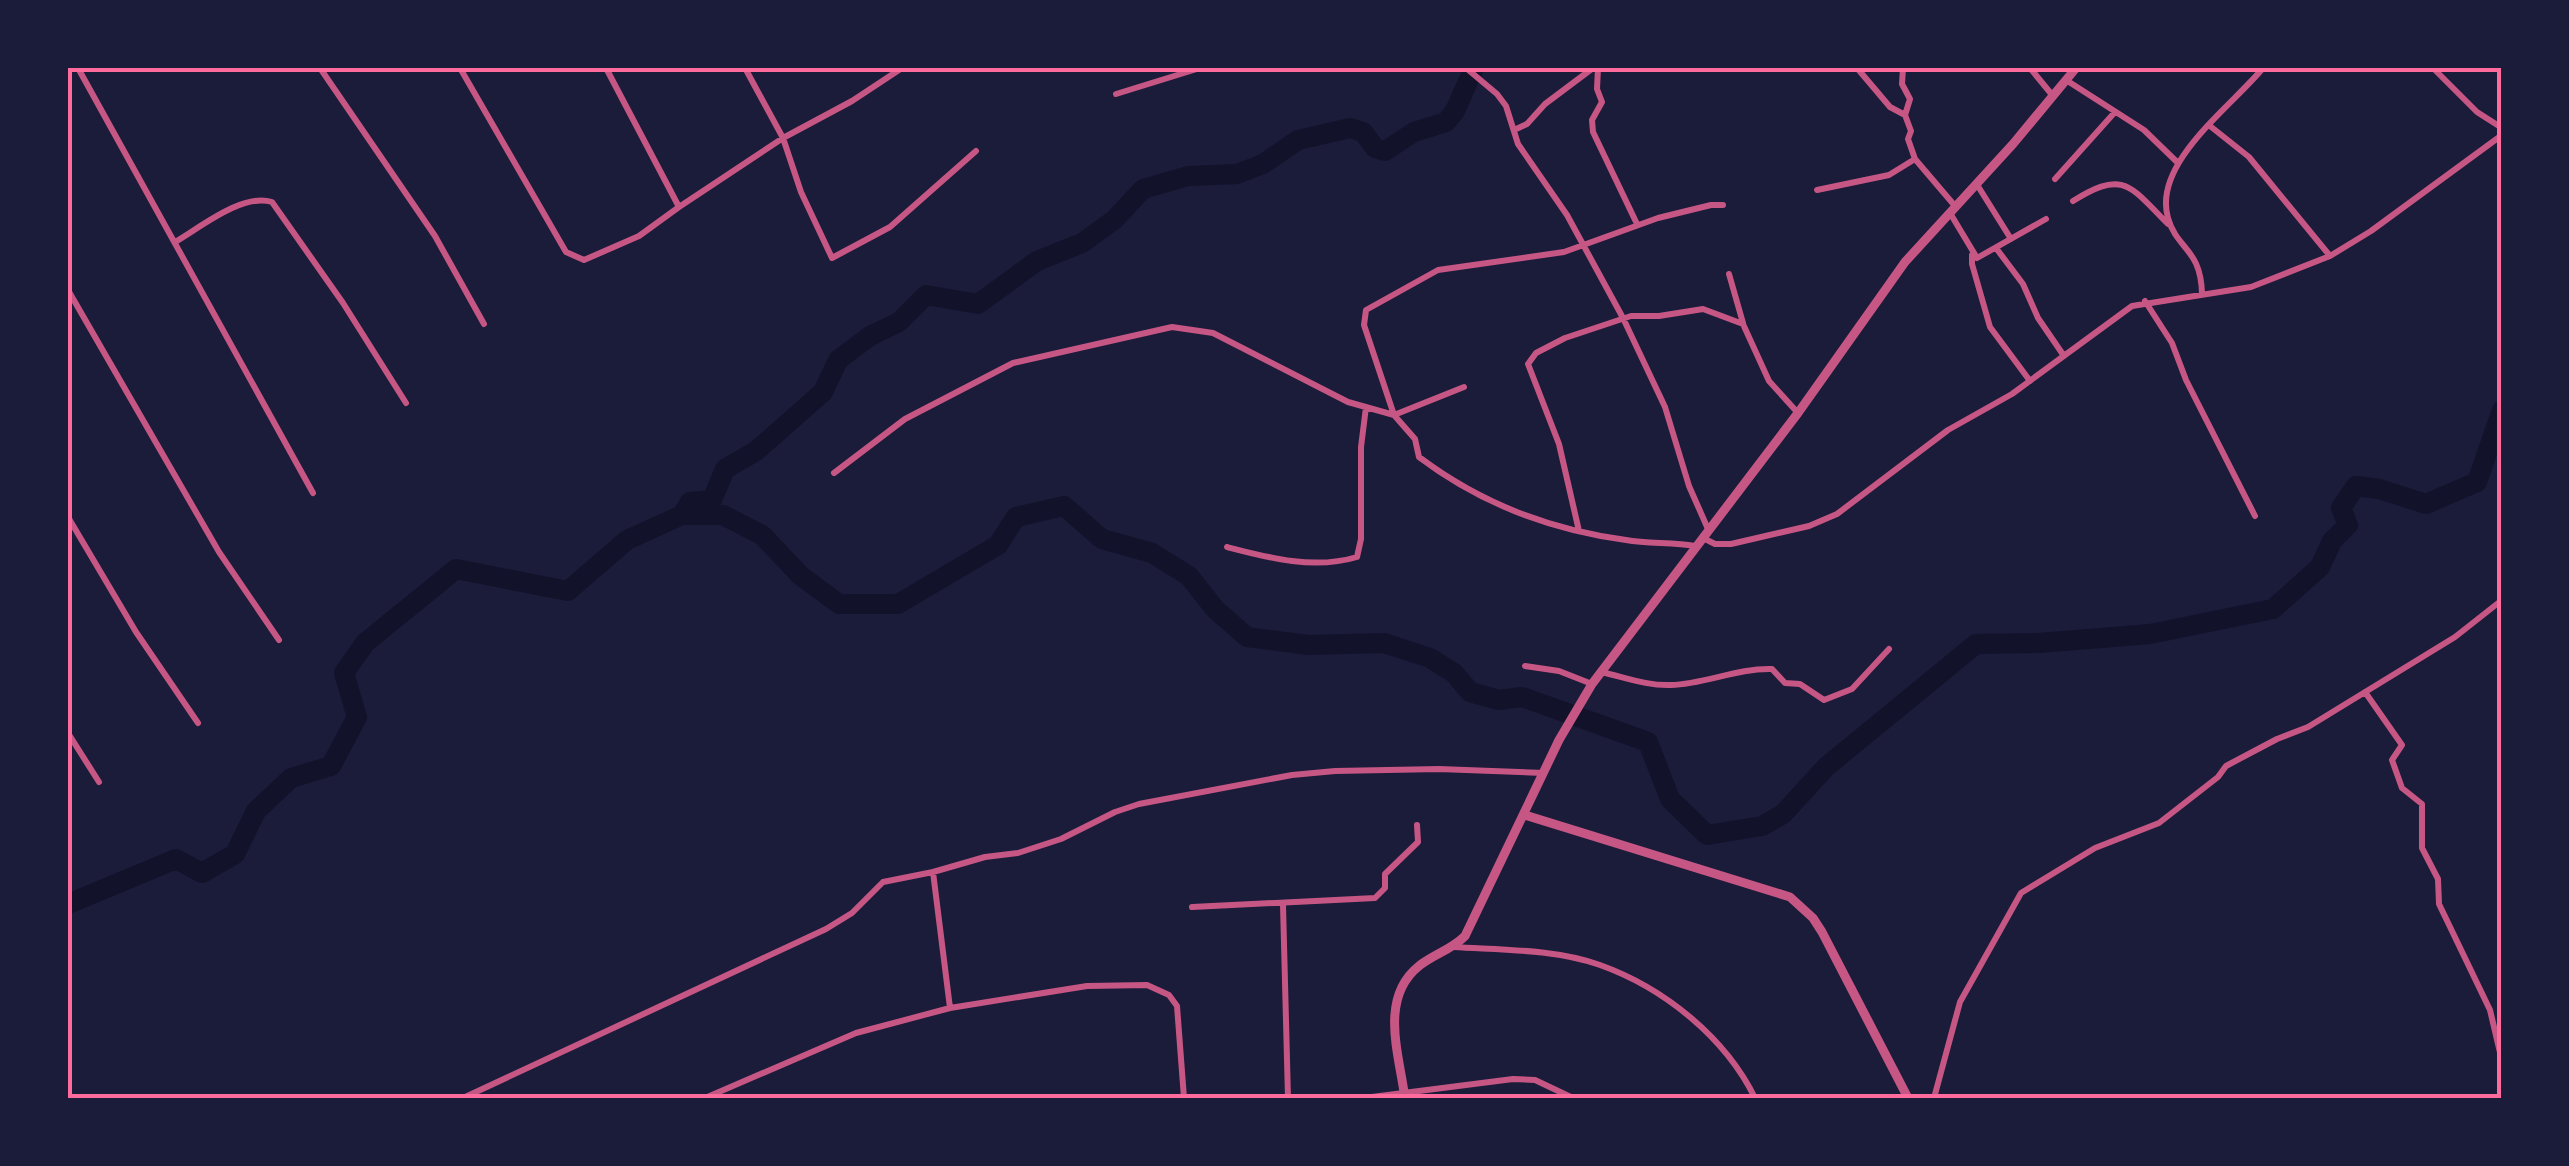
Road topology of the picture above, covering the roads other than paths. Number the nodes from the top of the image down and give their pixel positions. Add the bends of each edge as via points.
1 (78, 68) edge
2 (320, 68) edge
3 (460, 68) edge
4 (606, 68) edge
5 (745, 68) edge
6 (902, 68) edge
7 (1200, 68) edge
8 (1466, 68) edge
9 (1596, 68) edge
10 (1857, 68) edge
11 (1903, 68) edge
12 (2030, 68) edge
13 (2076, 68) edge
14 (2263, 68) edge
15 (2433, 68) edge
16 (2066, 80) junction
17 (1116, 94) dead end
18 (2053, 96) junction
19 (2116, 112) junction
20 (1905, 115) junction
21 (2210, 126) junction
22 (2502, 128) edge
23 (1514, 130) junction
24 (2502, 136) edge
25 (784, 138) junction
26 (976, 150) dead end
27 (1916, 159) junction
28 (2178, 162) junction
29 (2054, 179) dead end
30 (1976, 183) junction
31 (1817, 190) dead end
32 (2074, 202) dead end
33 (1724, 205) dead end
34 (680, 207) junction
35 (1952, 209) junction
36 (2046, 219) dead end
37 (1636, 224) junction
38 (2172, 228) junction
39 (2011, 239) junction
40 (175, 242) junction
41 (1584, 246) junction
42 (1996, 248) junction
43 (1972, 254) junction
44 (2330, 256) junction
45 (1728, 274) dead end
46 (68, 290) edge
47 (2202, 294) junction
48 (2145, 301) junction
49 (1623, 318) junction
50 (484, 324) dead end
51 (1743, 324) junction
52 (2064, 356) junction
53 (2030, 381) junction
54 (1464, 387) dead end
55 (406, 403) dead end
56 (1366, 407) junction
57 (1798, 413) junction
58 (1394, 416) junction
59 (834, 472) dead end
60 (312, 493) dead end
61 (2254, 516) dead end
62 (68, 517) edge
63 (1578, 531) junction
64 (1702, 538) junction
65 (1227, 547) dead end
66 (2502, 600) edge
67 (278, 640) dead end
68 (1889, 648) dead end
69 (1525, 666) dead end
70 (1601, 672) junction
71 (1592, 684) junction
72 (2365, 692) junction
73 (198, 723) dead end
74 (68, 733) edge
75 (1544, 772) junction
76 (99, 782) dead end
77 (1525, 815) junction
78 (1417, 826) dead end
79 (933, 872) junction
80 (1282, 904) junction
81 (1192, 907) dead end
82 (1454, 947) junction
83 (950, 1008) junction
84 (2502, 1061) edge
85 (1404, 1092) junction
86 (467, 1098) edge
87 (707, 1098) edge
88 (1184, 1098) edge
89 (1288, 1098) edge
90 (1364, 1098) edge
91 (1574, 1098) edge
92 (1755, 1098) edge
93 (1908, 1098) edge
94 (1934, 1098) edge

1 - 40 street
2 - 50 street via 418,209
3 - 34 street via 571,256 591,259
4 - 34 street
5 - 25 street
6 - 25 street
7 - 17 street
8 - 23 street via 1497,94
9 - 23 street
9 - 37 street via 1602,102 1593,132
10 - 20 street
11 - 20 street via 1910,99
12 - 18 street
13 - 16 street
14 - 21 street
15 - 22 street
16 - 18 street
16 - 19 street
18 - 30 street
19 - 28 street
19 - 29 street
20 - 27 street
21 - 28 street
21 - 44 street via 2250,157
23 - 41 street
24 - 44 street
25 - 26 street via 801,192 835,258 890,226
25 - 34 street
27 - 31 street via 1889,175
27 - 35 street
28 - 38 street via 2167,200
30 - 35 street
30 - 39 street
32 - 38 street via 2103,184 2118,184
33 - 37 street
35 - 43 street
35 - 57 street via 1905,262
36 - 39 street
37 - 41 street
38 - 47 street via 2198,263
39 - 42 street
40 - 55 street via 246,203 272,202
40 - 60 street
41 - 49 street
41 - 58 street via 1438,270 1366,310 1364,325
42 - 43 street
42 - 52 street
43 - 53 street via 1990,326
44 - 47 street via 2271,281
45 - 51 street
46 - 67 street via 219,552
47 - 48 street
48 - 52 street
48 - 61 street via 2168,334
49 - 51 street via 1703,309
49 - 63 street via 1565,338 1528,364 1563,458
49 - 64 street via 1670,421
51 - 57 street via 1769,381
52 - 53 street
53 - 64 street via 1957,424 1828,519 1731,544
54 - 58 street
56 - 58 street
56 - 59 street via 1212,333 1172,328 1013,363 904,419
56 - 65 street via 1357,557 1317,563
57 - 64 street
58 - 63 street via 1415,440 1419,457 1449,480 1526,518
62 - 73 street
63 - 64 street via 1628,541
64 - 70 street
66 - 72 street
68 - 70 street via 1852,689 1824,700 1800,684 1785,683 1772,668 1672,685
69 - 71 street
70 - 71 street
71 - 75 street
72 - 84 street via 2402,745 2392,760 2402,788 2422,804 2422,848 2438,879 2439,904 2490,1010
72 - 94 street via 2226,766 2159,823 2095,848 2020,893 1960,1002
74 - 76 street
75 - 77 street
75 - 79 street via 1292,775 1139,804 1061,839
77 - 82 street
77 - 93 street via 1790,897 1822,932
78 - 80 street via 1418,842 1385,874 1385,888 1375,898
79 - 83 street
79 - 86 street via 883,882 840,921
80 - 81 street
80 - 89 street
82 - 85 street via 1414,970 1396,998
82 - 92 street via 1548,954 1623,976 1704,1028
83 - 87 street via 856,1033
83 - 88 street via 1087,986 1160,989 1177,1006
85 - 90 street
85 - 91 street via 1524,1080

